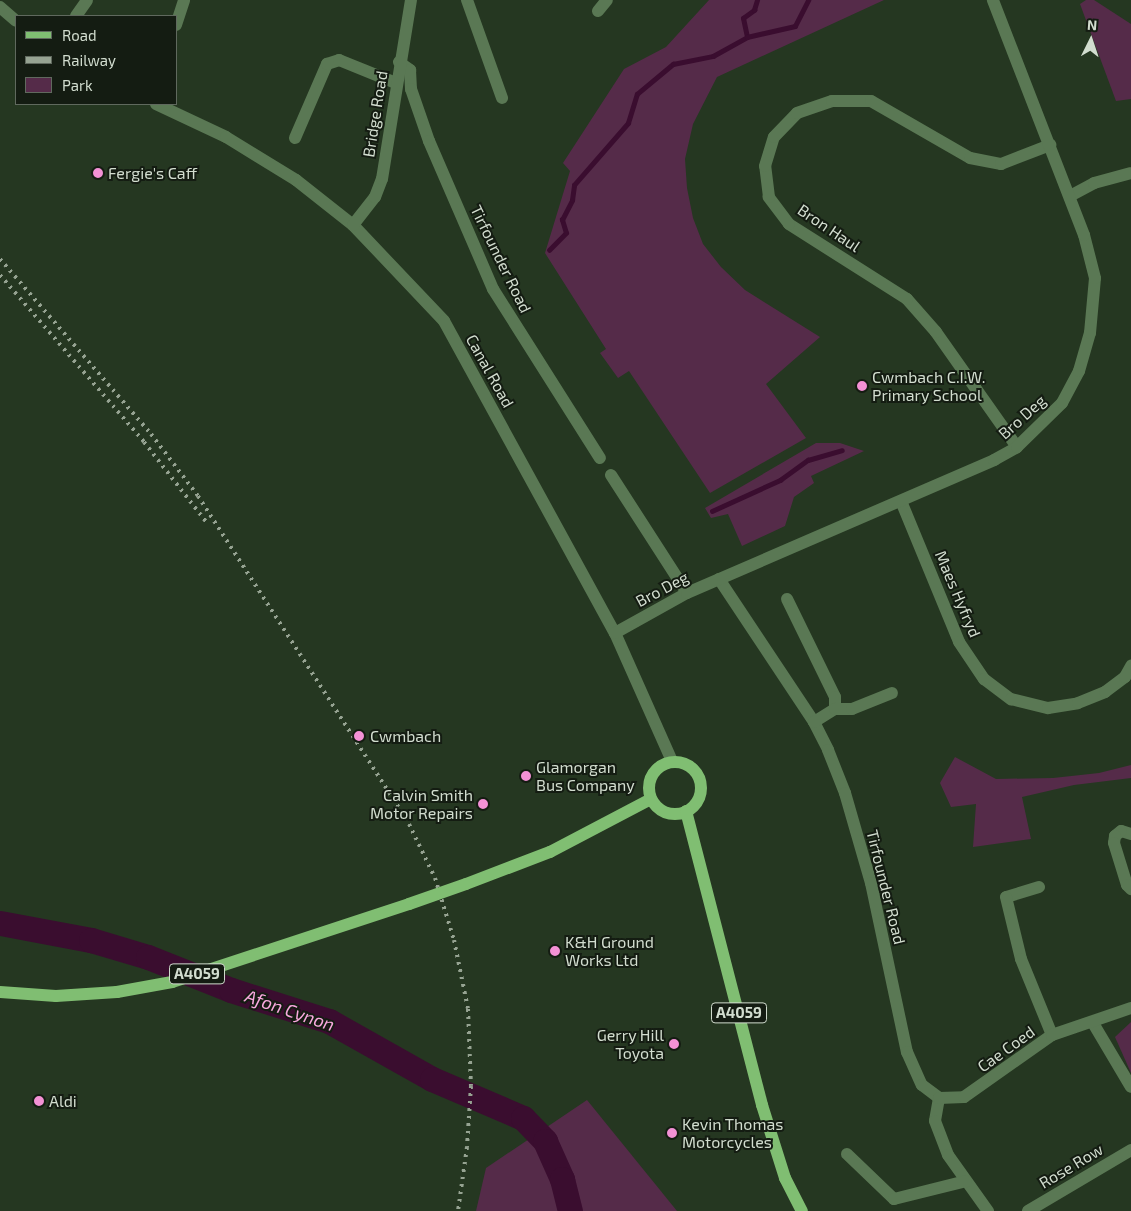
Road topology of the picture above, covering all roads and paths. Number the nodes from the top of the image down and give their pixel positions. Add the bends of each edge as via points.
1 (87, 0) edge
2 (184, 0) edge
3 (411, 0) edge
4 (467, 0) edge
5 (607, 0) edge
6 (994, 0) edge
7 (0, 7) edge
8 (598, 11) dead end
9 (77, 15) edge
10 (178, 19) edge
11 (15, 20) edge
12 (399, 62) junction
13 (396, 83) junction
14 (502, 98) dead end
15 (158, 105) edge
16 (295, 138) dead end
17 (1050, 145) junction
18 (1131, 173) edge
19 (1070, 196) junction
20 (353, 225) junction
21 (1017, 447) junction
22 (600, 458) dead end
23 (610, 475) dead end
24 (901, 501) junction
25 (719, 579) junction
26 (687, 593) junction
27 (787, 599) dead end
28 (615, 633) junction
29 (1131, 666) edge
30 (892, 693) dead end
31 (835, 709) junction
32 (814, 722) junction
33 (672, 762) junction
34 (651, 799) junction
35 (686, 812) junction
36 (1131, 834) edge
37 (1039, 887) dead end
38 (1131, 889) edge
39 (0, 992) edge
40 (1131, 1008) edge
41 (1093, 1023) junction
42 (1052, 1035) junction
43 (1131, 1087) edge
44 (939, 1098) junction
45 (1131, 1150) edge
46 (847, 1154) dead end
47 (966, 1181) junction
48 (802, 1211) edge
49 (988, 1211) edge
50 (1028, 1211) edge

1 - 9 street
2 - 10 street
3 - 12 street, Bridge Road
4 - 14 street
5 - 8 street
6 - 17 street, Bro Deg
7 - 11 street
12 - 13 street, Bridge Road
12 - 22 street, Tirfounder Road via 410,70 411,89 429,141 493,289
13 - 16 street via 339,60 327,64
13 - 20 street, Bridge Road via 382,179 375,197
15 - 20 street, Canal Road via 226,137 296,180
17 - 19 street, Bro Deg
17 - 21 street, Bron Haul via 1001,164 970,158 871,101 832,101 797,112 774,137 765,166 769,197 789,224 907,299 936,332
18 - 19 street via 1094,183
19 - 21 street, Bro Deg via 1095,278 1090,333 1079,371 1062,403
20 - 28 street, Canal Road via 444,321
21 - 24 street, Bro Deg
23 - 26 street
24 - 25 street, Bro Deg
24 - 29 street, Maes Hyfryd via 959,642 984,679 1011,699 1048,708 1078,703 1106,692 1125,677
25 - 26 street, Bro Deg
25 - 32 street, Tirfounder Road
26 - 28 street, Bro Deg
27 - 31 street via 835,697
28 - 33 street, Canal Road
30 - 31 street via 852,709
31 - 32 street
32 - 44 street, Tirfounder Road via 845,793 871,883 907,1052 922,1085
33 - 34 main road via 652,775 649,783
33 - 35 main road via 688,764 702,784 698,800
34 - 35 main road via 670,813
34 - 39 main road, A4059, bridge via 550,852 409,904 172,982 117,992 56,996
35 - 48 main road, A4059 via 762,1105 785,1178
36 - 38 street via 1121,831 1115,836 1114,843 1126,885
37 - 42 street via 1006,896 1021,959
40 - 41 street, Cae Coed
41 - 42 street, Cae Coed
41 - 43 street
42 - 44 street, Cae Coed via 964,1097
44 - 47 street via 936,1122 948,1156
45 - 50 street, Rose Row
46 - 47 street via 894,1199
47 - 49 street

